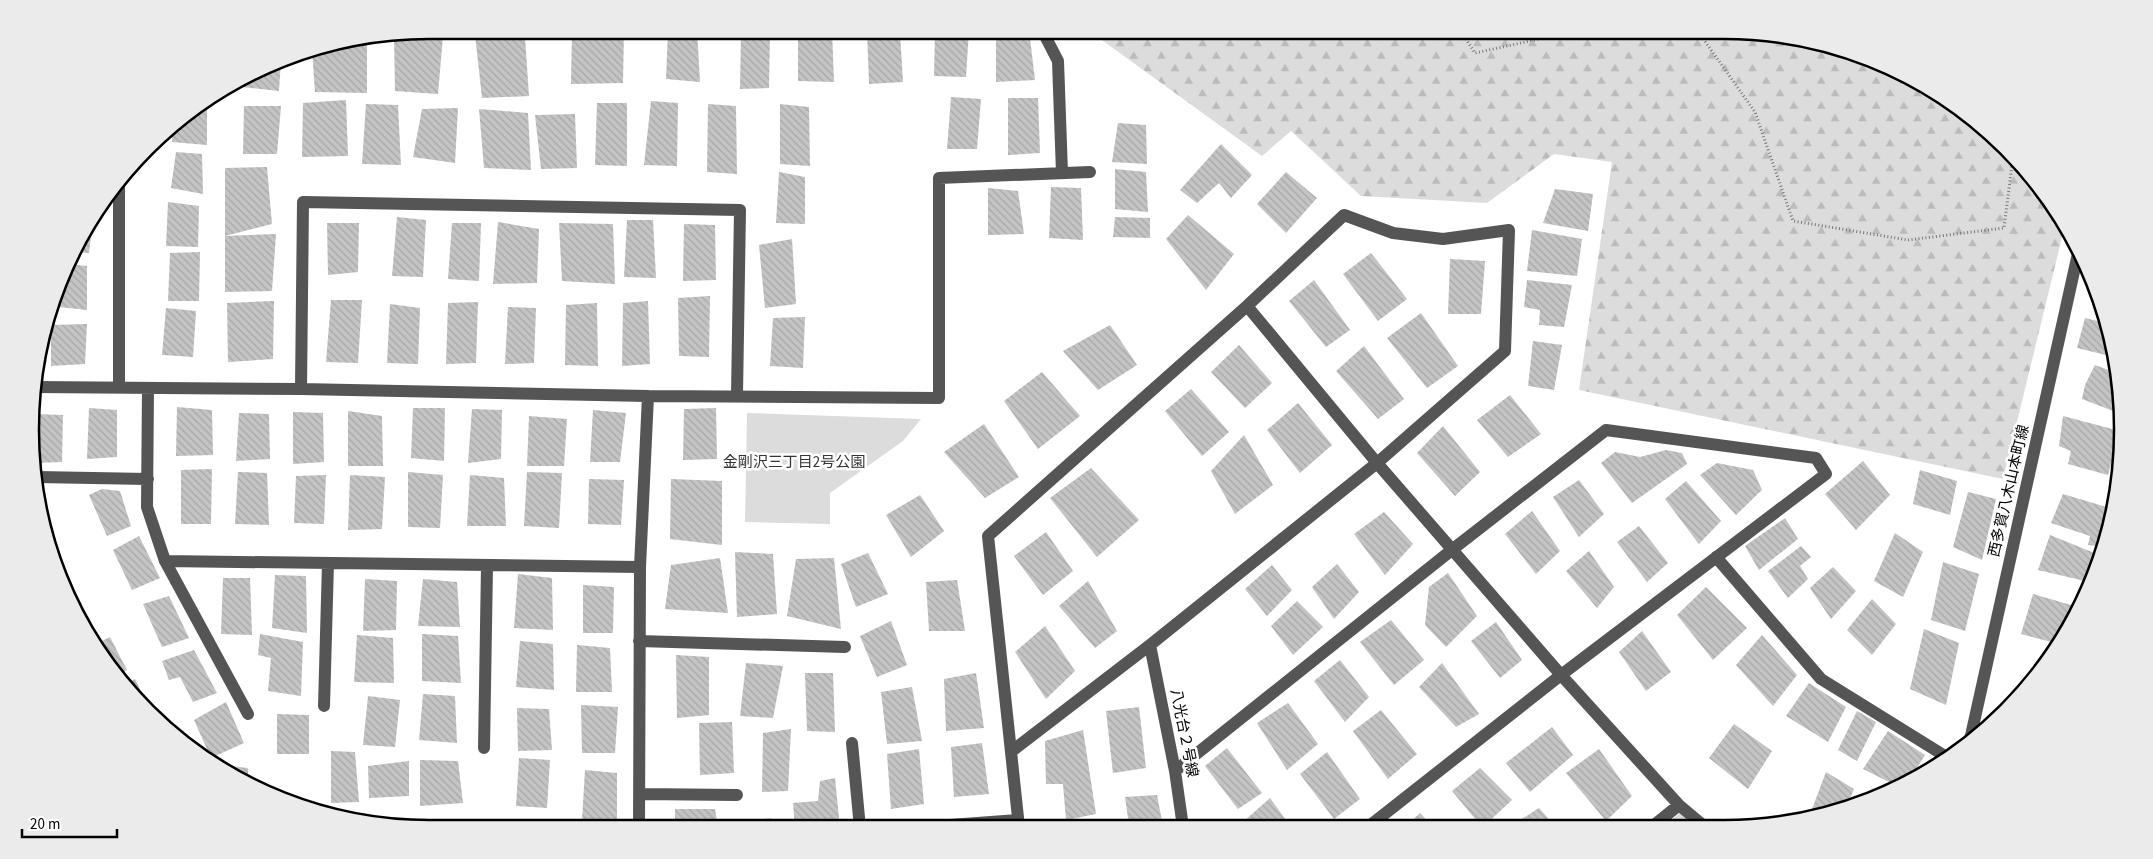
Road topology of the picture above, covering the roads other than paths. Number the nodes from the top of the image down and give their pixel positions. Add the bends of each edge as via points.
1 (1047, 39) edge
2 (1090, 172) dead end
3 (1062, 173) junction
4 (119, 192) edge
5 (2076, 262) edge
6 (1247, 306) junction
7 (41, 387) edge
8 (119, 387) junction
9 (148, 389) junction
10 (301, 389) junction
11 (737, 395) junction
12 (648, 396) junction
13 (1377, 463) junction
14 (42, 478) edge
15 (148, 479) junction
16 (1453, 550) junction
17 (1716, 557) junction
18 (165, 562) junction
19 (328, 563) junction
20 (487, 566) junction
21 (640, 567) junction
22 (639, 641) junction
23 (1150, 645) junction
24 (845, 647) dead end
25 (1561, 675) junction
26 (324, 706) dead end
27 (248, 714) dead end
28 (1972, 731) edge
29 (852, 743) dead end
30 (484, 748) dead end
31 (1012, 751) junction
32 (1942, 753) edge
33 (1176, 771) junction
34 (640, 794) junction
35 (737, 795) dead end
36 (1680, 805) junction
37 (639, 820) edge
38 (859, 820) edge
39 (1019, 820) edge
40 (1182, 820) edge
41 (1377, 820) edge
42 (1660, 820) edge
43 (1697, 820) edge

1 - 3 street via 1058,60
2 - 3 street
3 - 11 street via 939,178 939,398
4 - 8 street
5 - 28 street, 西多賀八木山本町線
6 - 13 street
6 - 13 street via 1344,215 1393,233 1442,239 1509,230 1505,351
6 - 31 street via 988,536
7 - 8 street
8 - 9 street
9 - 10 street
9 - 15 street
10 - 11 street via 303,202 740,210
10 - 12 street
11 - 12 street
12 - 21 street
13 - 16 street
13 - 23 street
14 - 15 street
15 - 18 street via 147,507
16 - 17 street via 1606,430 1816,458 1826,474
16 - 25 street
16 - 33 street
17 - 25 street
17 - 32 street via 1821,679
18 - 19 street
18 - 27 street
19 - 20 street
19 - 26 street
20 - 21 street
20 - 30 street
21 - 22 street
22 - 24 street
22 - 34 street
23 - 31 street
23 - 33 street, 八光台２号線
25 - 36 street
25 - 41 street
29 - 38 street
31 - 39 street
33 - 40 street, 八光台２号線
34 - 35 street
34 - 37 street
36 - 42 street
36 - 43 street

